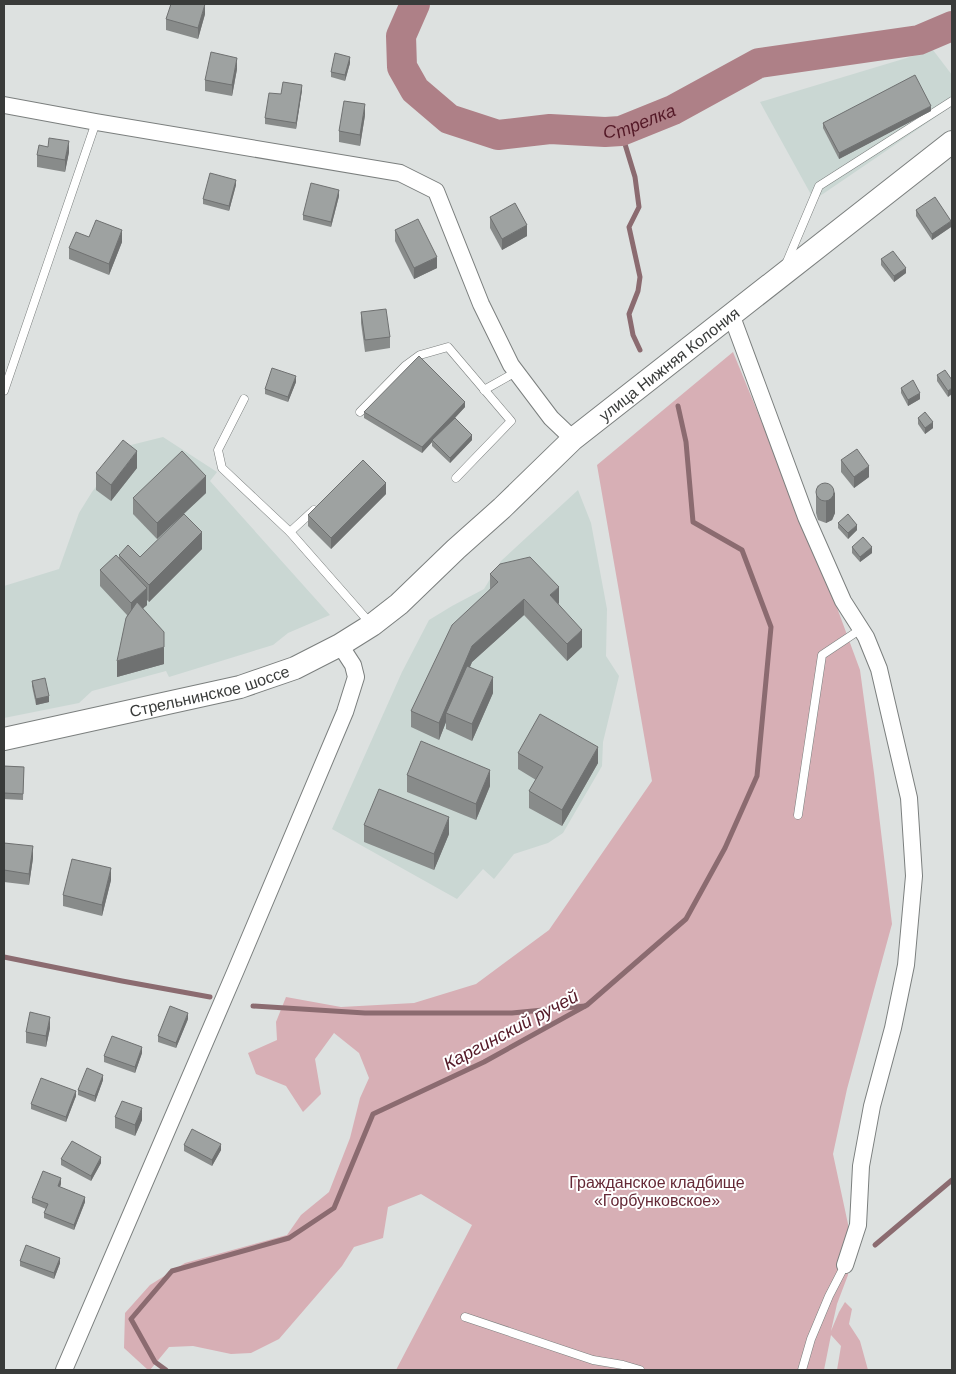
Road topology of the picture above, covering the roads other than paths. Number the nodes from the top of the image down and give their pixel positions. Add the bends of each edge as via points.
1 (952, 101) edge
2 (4, 104) edge
3 (96, 122) junction
4 (952, 142) edge
5 (780, 277) junction
6 (731, 314) junction
7 (516, 372) junction
8 (484, 390) junction
9 (4, 391) edge
10 (244, 399) dead end
11 (360, 412) dead end
12 (573, 439) junction
13 (456, 478) dead end
14 (318, 506) edge
15 (290, 532) junction
16 (399, 604) joint
17 (372, 625) junction
18 (861, 629) junction
19 (340, 646) junction
20 (4, 739) edge
21 (798, 815) dead end
22 (845, 1266) joint
23 (465, 1317) dead end
24 (64, 1370) edge
25 (640, 1370) edge
26 (802, 1370) edge

1 - 5 lane via 819,186
2 - 3 street
3 - 7 street via 400,173 436,191 481,304
3 - 9 lane
4 - 5 main road, улица Нижняя Колония
5 - 6 main road, улица Нижняя Колония
6 - 12 main road, улица Нижняя Колония
6 - 18 street via 806,517 843,601
7 - 8 lane
7 - 12 street via 551,418
8 - 11 lane via 448,347 420,354
8 - 13 lane via 510,422
10 - 15 lane via 218,450 222,468
12 - 16 main road, улица Нижняя Колония
14 - 15 lane
15 - 17 lane
16 - 17 main road, Стрельнинское шоссе
17 - 19 main road, Стрельнинское шоссе
18 - 21 lane via 822,655
18 - 22 street via 879,669 909,798 914,876 906,965 872,1106 861,1166 858,1225
19 - 20 main road, Стрельнинское шоссе via 295,668 240,687
19 - 24 street via 353,664 356,677 345,712
22 - 26 lane via 811,1339
23 - 25 lane via 593,1360

